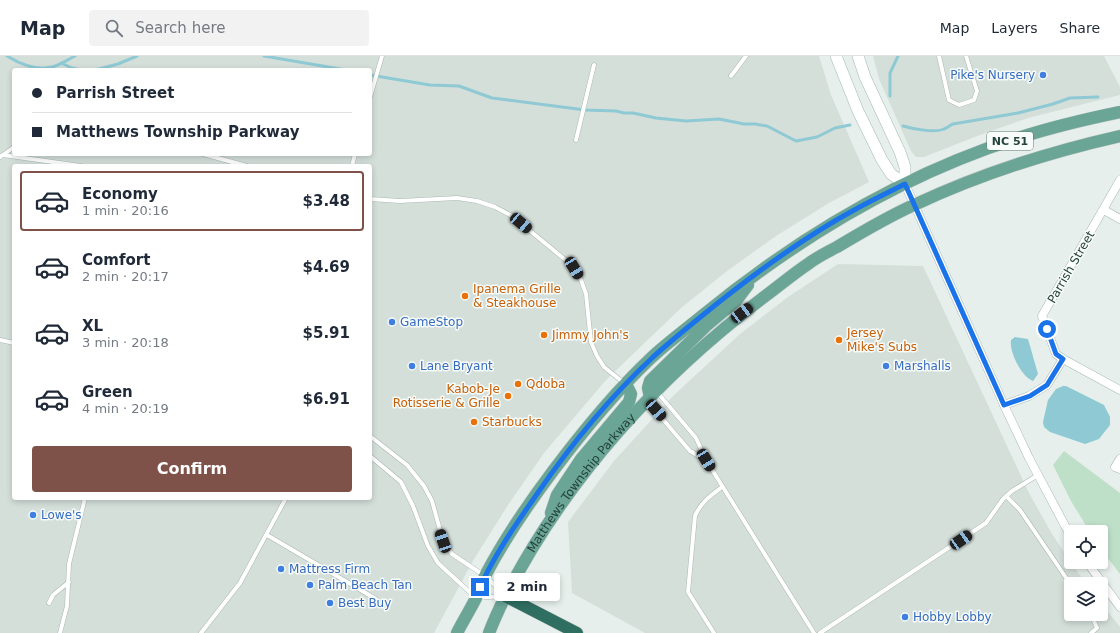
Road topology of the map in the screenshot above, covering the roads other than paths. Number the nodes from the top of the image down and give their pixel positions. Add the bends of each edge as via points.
1 (382, 56) edge
2 (746, 56) edge
3 (836, 56) edge
4 (858, 56) edge
5 (939, 56) edge
6 (966, 56) edge
7 (594, 66) dead end
8 (731, 76) dead end
9 (372, 89) edge
10 (1120, 112) edge
11 (1120, 136) edge
12 (576, 140) dead end
13 (12, 148) edge
14 (1, 156) edge
15 (209, 156) edge
16 (65, 164) edge
17 (233, 164) edge
18 (1120, 180) edge
19 (905, 184) junction
20 (372, 199) edge
21 (914, 205) junction
22 (1104, 210) junction
23 (1120, 219) edge
24 (755, 276) junction
25 (0, 340) edge
26 (12, 343) edge
27 (1063, 359) junction
28 (626, 384) junction
29 (1120, 390) edge
30 (653, 394) junction
31 (1004, 405) junction
32 (372, 438) edge
33 (372, 458) edge
34 (1120, 459) edge
35 (706, 460) junction
36 (1120, 470) edge
37 (1038, 475) junction
38 (722, 487) junction
39 (1006, 496) junction
40 (85, 500) edge
41 (285, 500) edge
42 (1065, 525) edge
43 (547, 526) junction
44 (267, 535) junction
45 (1092, 569) edge
46 (485, 576) junction
47 (1066, 577) edge
48 (69, 582) junction
49 (505, 596) junction
50 (376, 598) dead end
51 (476, 598) junction
52 (49, 603) dead end
53 (1120, 607) edge
54 (1094, 621) edge
55 (60, 633) edge
56 (201, 633) edge
57 (457, 633) edge
58 (489, 633) edge
59 (577, 633) edge
60 (714, 633) edge
61 (814, 633) edge
62 (820, 633) edge
63 (1091, 633) edge

1 - 9 lane
2 - 8 lane
3 - 19 street via 858,111 882,160 891,174
4 - 19 street via 900,152 905,167
5 - 6 lane via 949,100 959,105 974,100 977,90
7 - 12 lane
10 - 19 main road, NC 51 via 1016,139
11 - 21 main road, Matthews Township Parkway / NC 51 via 1026,160
13 - 14 lane
14 - 16 lane
15 - 17 lane
18 - 22 street, Parrish Street
19 - 21 street
19 - 24 main road, NC 51 via 857,208 801,242
20 - 28 lane via 400,201 457,198 483,203 512,216 574,268 586,294 591,342 596,356 604,367
21 - 30 main road, Matthews Township Parkway / NC 51 via 860,232 808,263 742,313
21 - 31 street
22 - 23 street
22 - 27 street, Parrish Street via 1042,316 1056,354
24 - 28 main road, NC 51 via 727,295 652,358
24 - 30 main road via 736,301 706,326 650,381 648,388
25 - 26 lane
27 - 29 street, Parrish Street
27 - 31 street via 1047,385 1030,396
28 - 43 main road via 631,394 629,402 581,459 557,496
28 - 46 main road, NC 51 via 552,472
30 - 35 lane via 696,438
30 - 35 lane via 656,410 690,451
30 - 43 main road, Matthews Township Parkway / NC 51 via 607,445
31 - 37 street
32 - 46 lane via 407,465 424,486 432,501 443,541 452,554
33 - 51 lane via 401,482 428,546 438,563
34 - 36 street via 1115,467
35 - 38 lane
37 - 39 lane
37 - 42 street
38 - 60 lane via 704,500 695,516 688,592
38 - 61 lane
39 - 47 lane via 1020,510
39 - 62 lane via 986,523
40 - 48 lane via 69,564
41 - 44 lane
43 - 49 main road, Matthews Township Parkway / NC 51
44 - 50 lane
44 - 56 lane via 240,583
45 - 53 street
46 - 49 lane
46 - 51 main road, NC 51
48 - 52 lane via 53,595
48 - 55 lane
49 - 51 lane
49 - 58 main road, Matthews Township Parkway / NC 51
49 - 59 highway
51 - 57 main road, NC 51
54 - 63 lane via 1098,628

